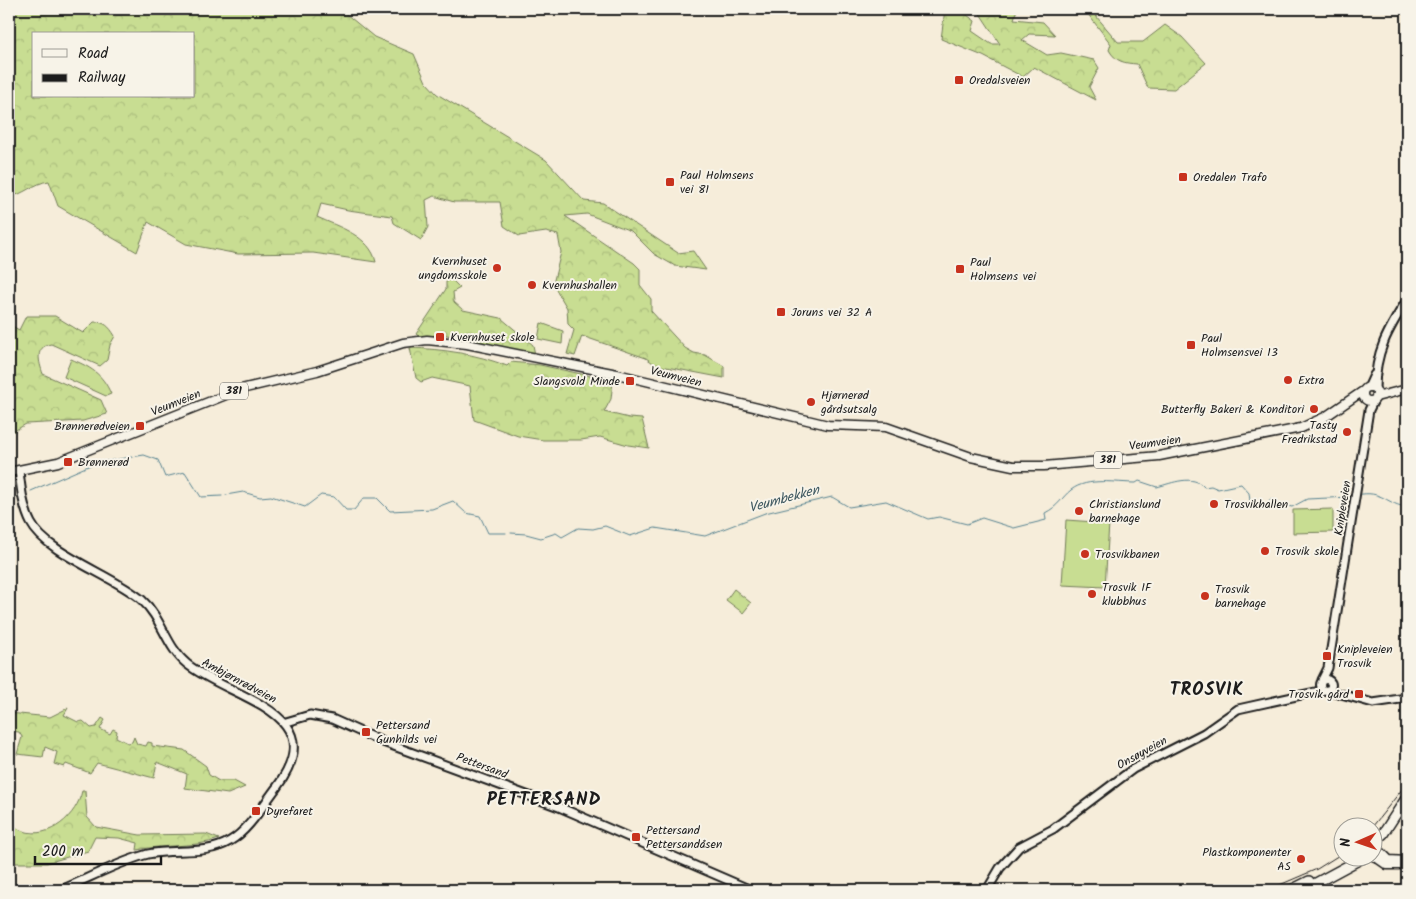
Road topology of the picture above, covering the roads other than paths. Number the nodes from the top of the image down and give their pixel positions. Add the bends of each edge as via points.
1 (1407, 300) edge
2 (1407, 389) edge
3 (1371, 394) junction
4 (19, 471) junction
5 (9, 472) edge
6 (1326, 685) junction
7 (1407, 698) edge
8 (286, 722) junction
9 (1407, 798) edge
10 (1407, 806) edge
11 (1384, 832) edge
12 (1384, 836) edge
13 (1384, 856) edge
14 (1407, 860) edge
15 (1384, 861) edge
16 (1407, 865) edge
17 (1334, 866) edge
18 (1347, 866) edge
19 (61, 890) edge
20 (750, 890) edge
21 (987, 890) edge
22 (1291, 890) edge
23 (1303, 890) edge

1 - 3 street, Knipleveien via 1386,334
2 - 3 main road
3 - 4 main road, Veumveien / 381 via 1301,428 1173,453 1013,466 970,456 886,427 821,424 598,370 467,344 427,340 402,343 324,369 241,389 58,462
3 - 6 street, Knipleveien
4 - 5 main road, Veumveien / 381
4 - 8 street, Ambjørnrødveien via 27,512 43,538 143,602 174,650 195,670
6 - 7 street via 1373,703
6 - 21 street, Onsøyveien via 1309,694 1238,709 1204,733 1133,769 1053,830 1018,847
8 - 19 street via 294,745 290,767 254,817 232,840 223,846 205,850 160,852 140,857
8 - 20 street, Pettersand via 310,715 338,722 383,742 560,807
9 - 11 highway
10 - 12 highway
13 - 14 main road via 1389,860
15 - 16 main road via 1387,865
17 - 22 highway
18 - 23 highway

